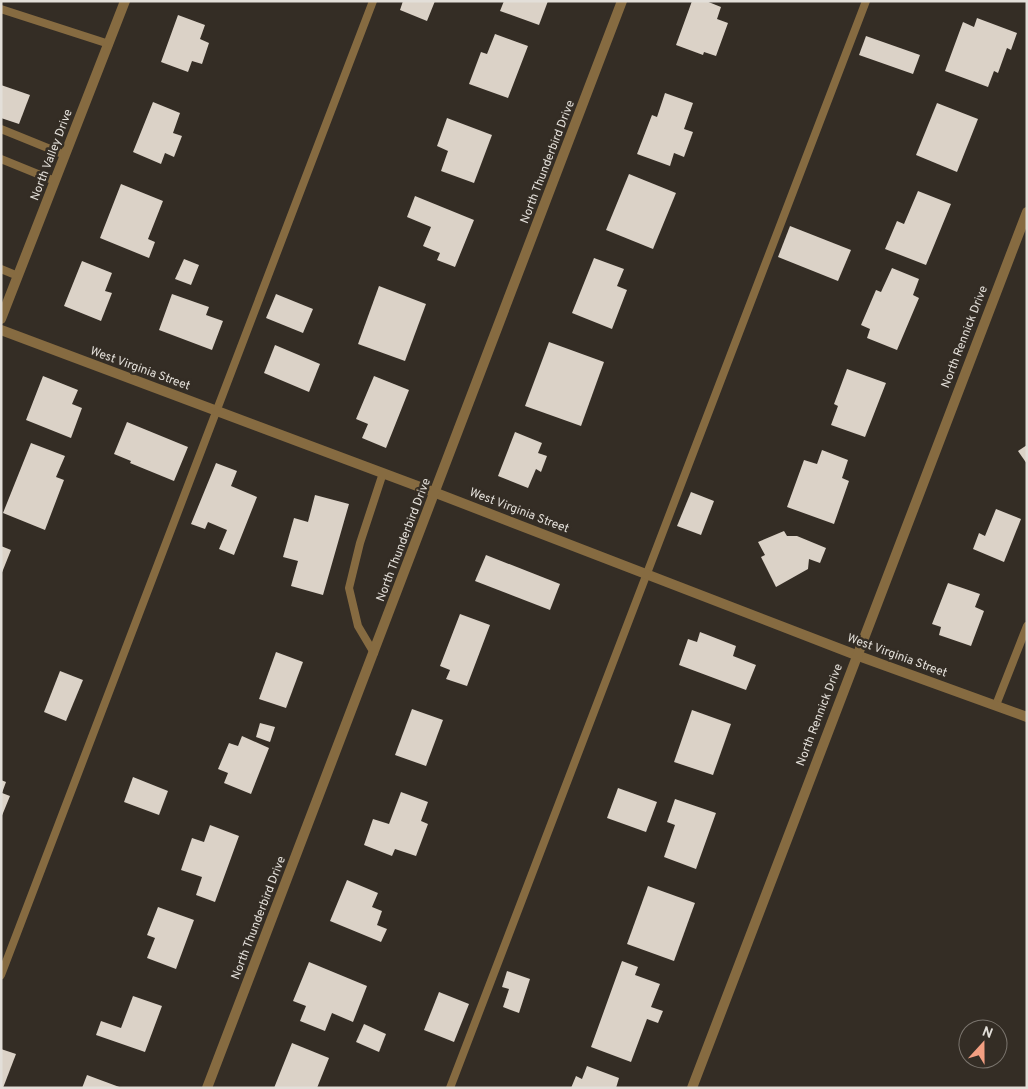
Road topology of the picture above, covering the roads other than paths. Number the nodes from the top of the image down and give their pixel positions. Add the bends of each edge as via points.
1 (125, 1) edge
2 (372, 1) edge
3 (622, 1) edge
4 (866, 1) edge
5 (1, 9) edge
6 (109, 44) junction
7 (1, 129) edge
8 (65, 155) junction
9 (1, 159) edge
10 (55, 181) junction
11 (1027, 212) edge
12 (1, 269) edge
13 (18, 276) junction
14 (1, 319) edge
15 (1, 330) edge
16 (216, 410) junction
17 (383, 474) junction
18 (436, 493) junction
19 (648, 574) junction
20 (1027, 626) edge
21 (374, 653) junction
22 (856, 655) junction
23 (996, 705) junction
24 (1027, 717) edge
25 (1, 975) edge
26 (207, 1088) edge
27 (450, 1088) edge
28 (692, 1088) edge

1 - 6 street, North Valley Drive
2 - 16 lane
3 - 18 street, North Thunderbird Drive
4 - 19 lane
5 - 6 lane
6 - 8 street, North Valley Drive
7 - 8 lane
8 - 10 street, North Valley Drive
9 - 10 lane
10 - 13 street, North Valley Drive
11 - 22 street, North Rennick Drive
12 - 13 lane
13 - 14 street, North Valley Drive
15 - 16 street, West Virginia Street
16 - 17 street, West Virginia Street
16 - 25 lane
17 - 18 street, West Virginia Street
17 - 21 lane via 349,588 358,626
18 - 19 street, West Virginia Street
18 - 21 street, North Thunderbird Drive
19 - 22 street, West Virginia Street
19 - 27 lane
20 - 23 lane
21 - 26 street, North Thunderbird Drive
22 - 23 street, West Virginia Street
22 - 28 street, North Rennick Drive
23 - 24 street, West Virginia Street

